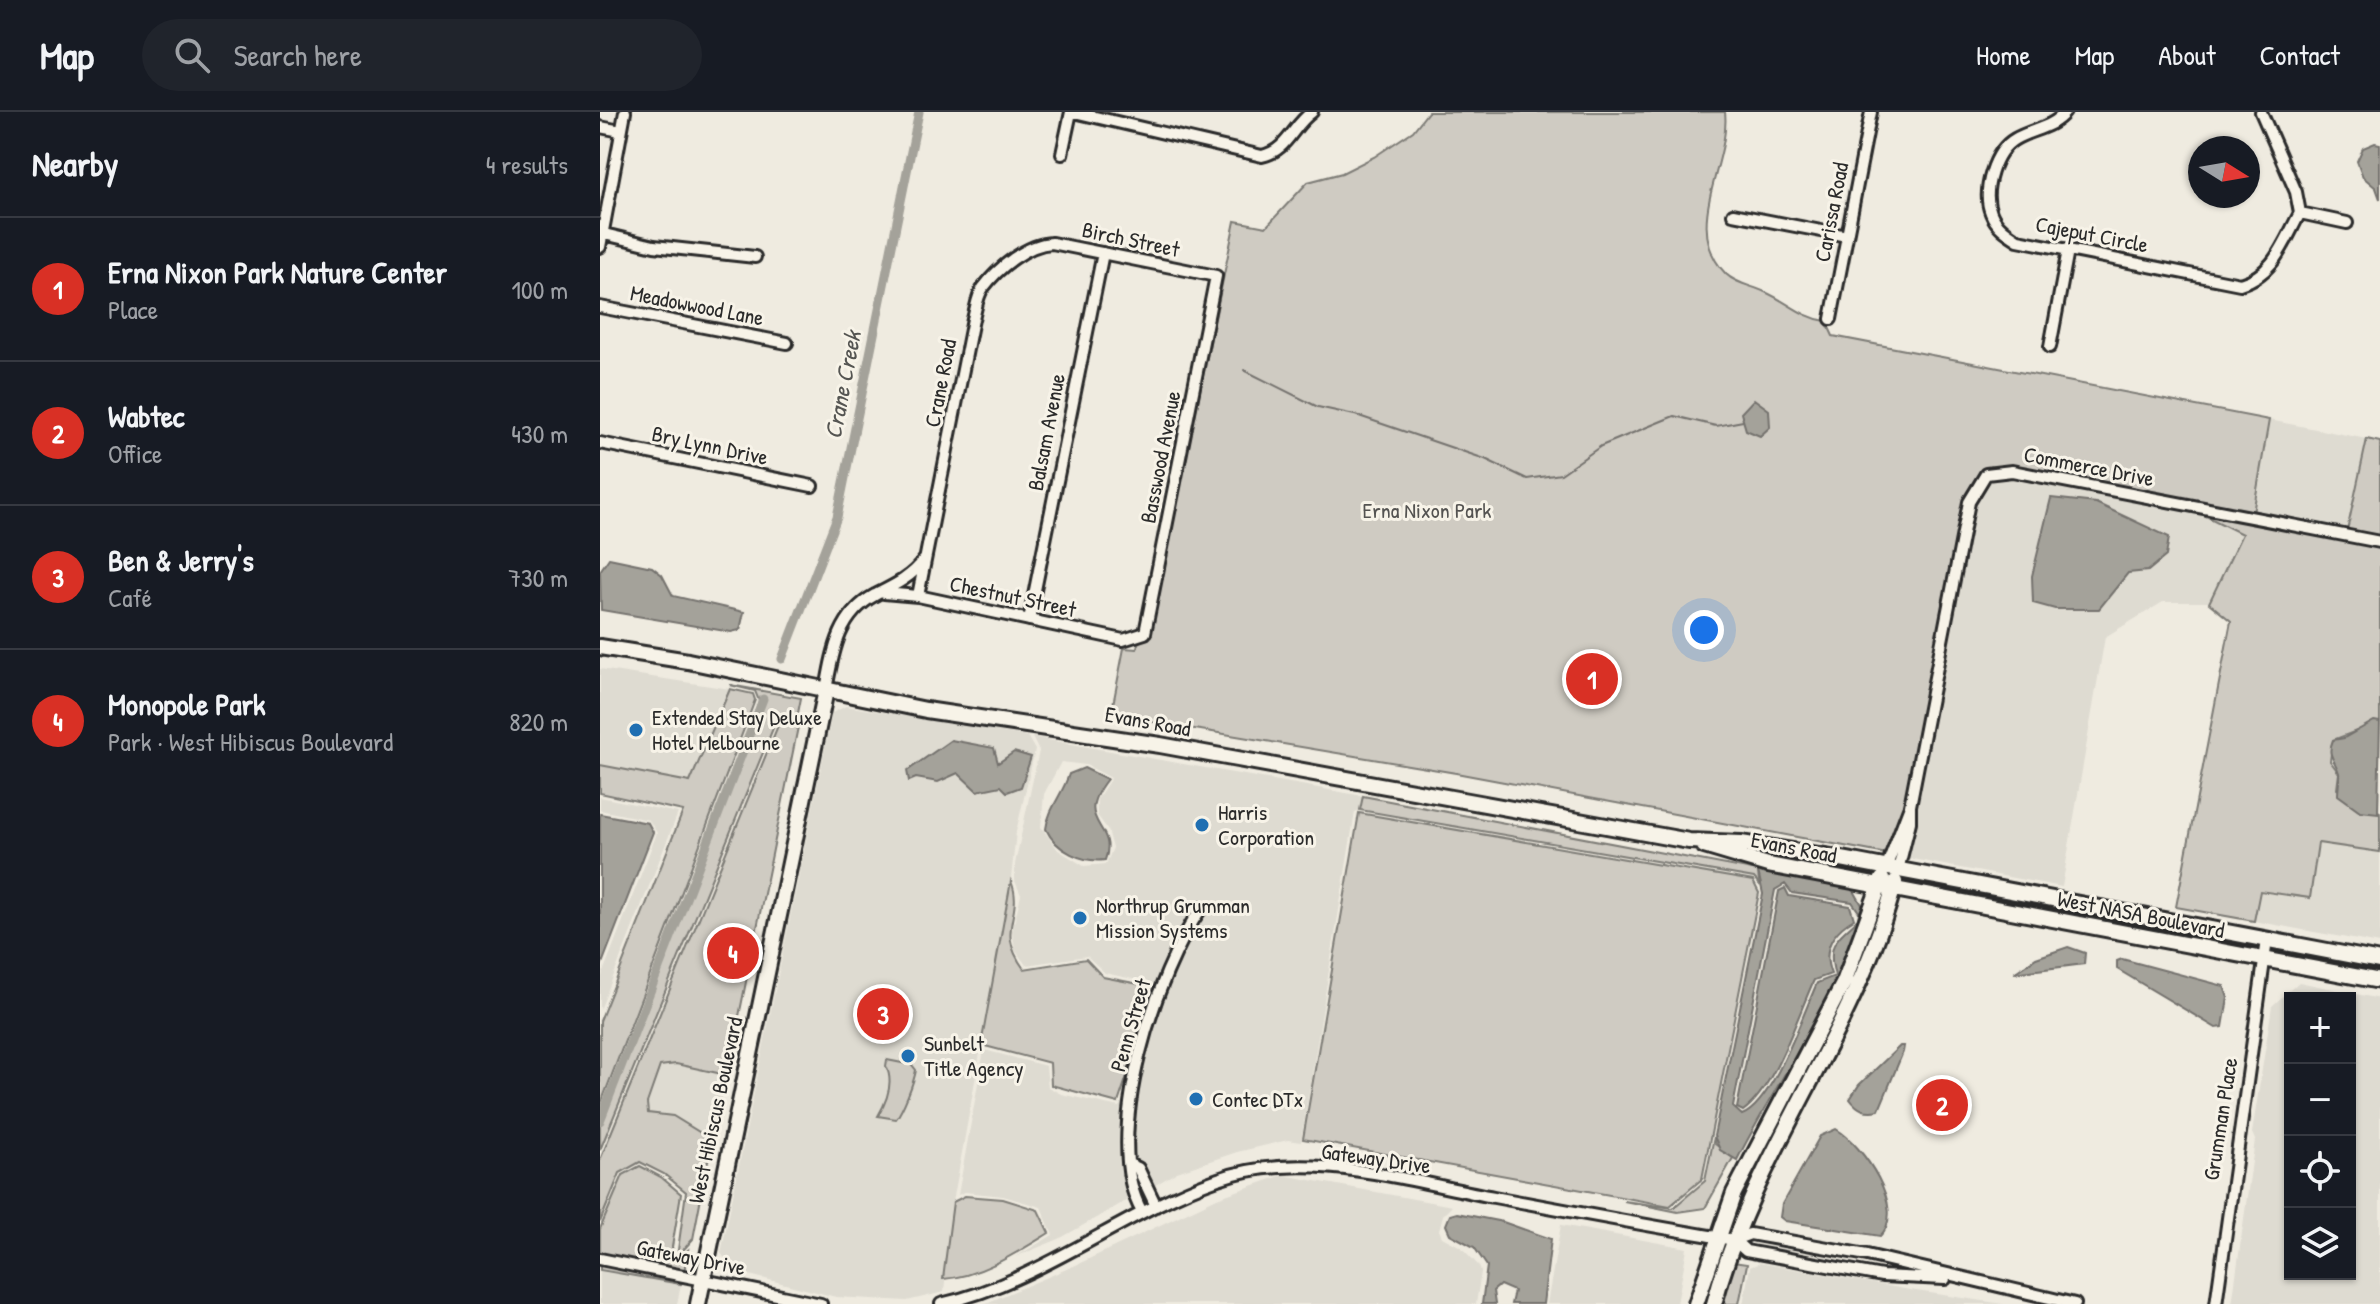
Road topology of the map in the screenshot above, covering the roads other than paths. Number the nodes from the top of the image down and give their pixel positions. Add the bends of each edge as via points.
1 (625, 112) edge
2 (1072, 112) edge
3 (1312, 112) edge
4 (1871, 112) edge
5 (2065, 112) edge
6 (2261, 112) edge
7 (600, 127) edge
8 (621, 131) junction
9 (1062, 154) dead end
10 (2300, 213) junction
11 (1733, 214) dead end
12 (2347, 223) dead end
13 (602, 233) edge
14 (1847, 236) junction
15 (1038, 243) joint
16 (600, 247) edge
17 (2068, 250) junction
18 (1103, 253) junction
19 (755, 257) dead end
20 (1216, 276) joint
21 (600, 307) edge
22 (1831, 319) dead end
23 (787, 343) dead end
24 (2050, 347) dead end
25 (600, 443) edge
26 (812, 486) dead end
27 (2380, 542) edge
28 (925, 558) junction
29 (884, 593) junction
30 (918, 596) junction
31 (1029, 620) junction
32 (1135, 639) joint
33 (600, 647) edge
34 (826, 690) junction
35 (1689, 841) junction
36 (1892, 869) junction
37 (1886, 887) junction
38 (1202, 907) dead end
39 (2267, 940) junction
40 (2264, 960) junction
41 (2374, 960) edge
42 (2380, 981) edge
43 (1129, 1164) junction
44 (1156, 1206) junction
45 (1142, 1212) junction
46 (1716, 1237) junction
47 (1734, 1240) junction
48 (600, 1259) edge
49 (1955, 1278) junction
50 (703, 1280) junction
51 (698, 1304) edge
52 (821, 1304) edge
53 (941, 1304) edge
54 (1696, 1304) edge
55 (1714, 1304) edge
56 (2075, 1304) edge
57 (2216, 1304) edge

1 - 8 street
2 - 3 street via 1262,156 1288,141
2 - 9 street
4 - 14 street, Carissa Road
5 - 17 street, Cajeput Circle via 2002,152 1987,194 2001,229 2018,240
6 - 10 street
7 - 8 street
8 - 13 street
10 - 12 street
10 - 17 street, Cajeput Circle via 2269,268 2240,284
11 - 14 street
13 - 16 street
13 - 19 street via 654,246
14 - 22 street, Carissa Road
15 - 18 street, Birch Street
15 - 28 street, Crane Road via 981,290
17 - 24 street
18 - 20 street, Birch Street
18 - 31 street, Balsam Avenue
20 - 32 street, Basswood Avenue via 1145,633
21 - 23 street, Meadowwood Lane
25 - 26 street, Bry Lynn Drive
27 - 36 street, Commerce Drive via 2012,471 1986,474 1969,502 1910,822
28 - 29 street
28 - 30 street, Crane Road
29 - 30 street, Chestnut Street
29 - 34 street via 860,604 844,623 835,641
30 - 31 street, Chestnut Street
31 - 32 street, Chestnut Street
33 - 34 street, Evans Road
34 - 35 street, Evans Road
34 - 50 street, West Hibiscus Boulevard
35 - 36 street, Evans Road via 1741,843
35 - 37 street, Evans Road via 1752,861
36 - 37 street
36 - 39 street, West NASA Boulevard
37 - 40 street, West NASA Boulevard
37 - 46 street via 1844,982 1751,1155
37 - 47 street via 1857,992 1771,1155
38 - 43 street, Penn Street via 1167,967 1152,1016 1126,1112
39 - 40 street, Grumman Place
39 - 41 street, West NASA Boulevard
40 - 42 street, West NASA Boulevard
40 - 57 street, Grumman Place
43 - 44 street via 1138,1168
43 - 45 street, Penn Street via 1126,1174
44 - 45 street, Gateway Drive
44 - 46 street, Gateway Drive via 1220,1178 1268,1168 1338,1168
45 - 53 street, Gateway Drive via 1011,1280
46 - 47 street, Gateway Drive
46 - 54 street
47 - 49 street, Gateway Drive via 1750,1234 1867,1255
47 - 49 street, Gateway Drive via 1746,1251 1858,1272
47 - 55 street
48 - 50 street, Gateway Drive
49 - 56 street
50 - 51 street, West Hibiscus Boulevard
50 - 52 street, Gateway Drive

